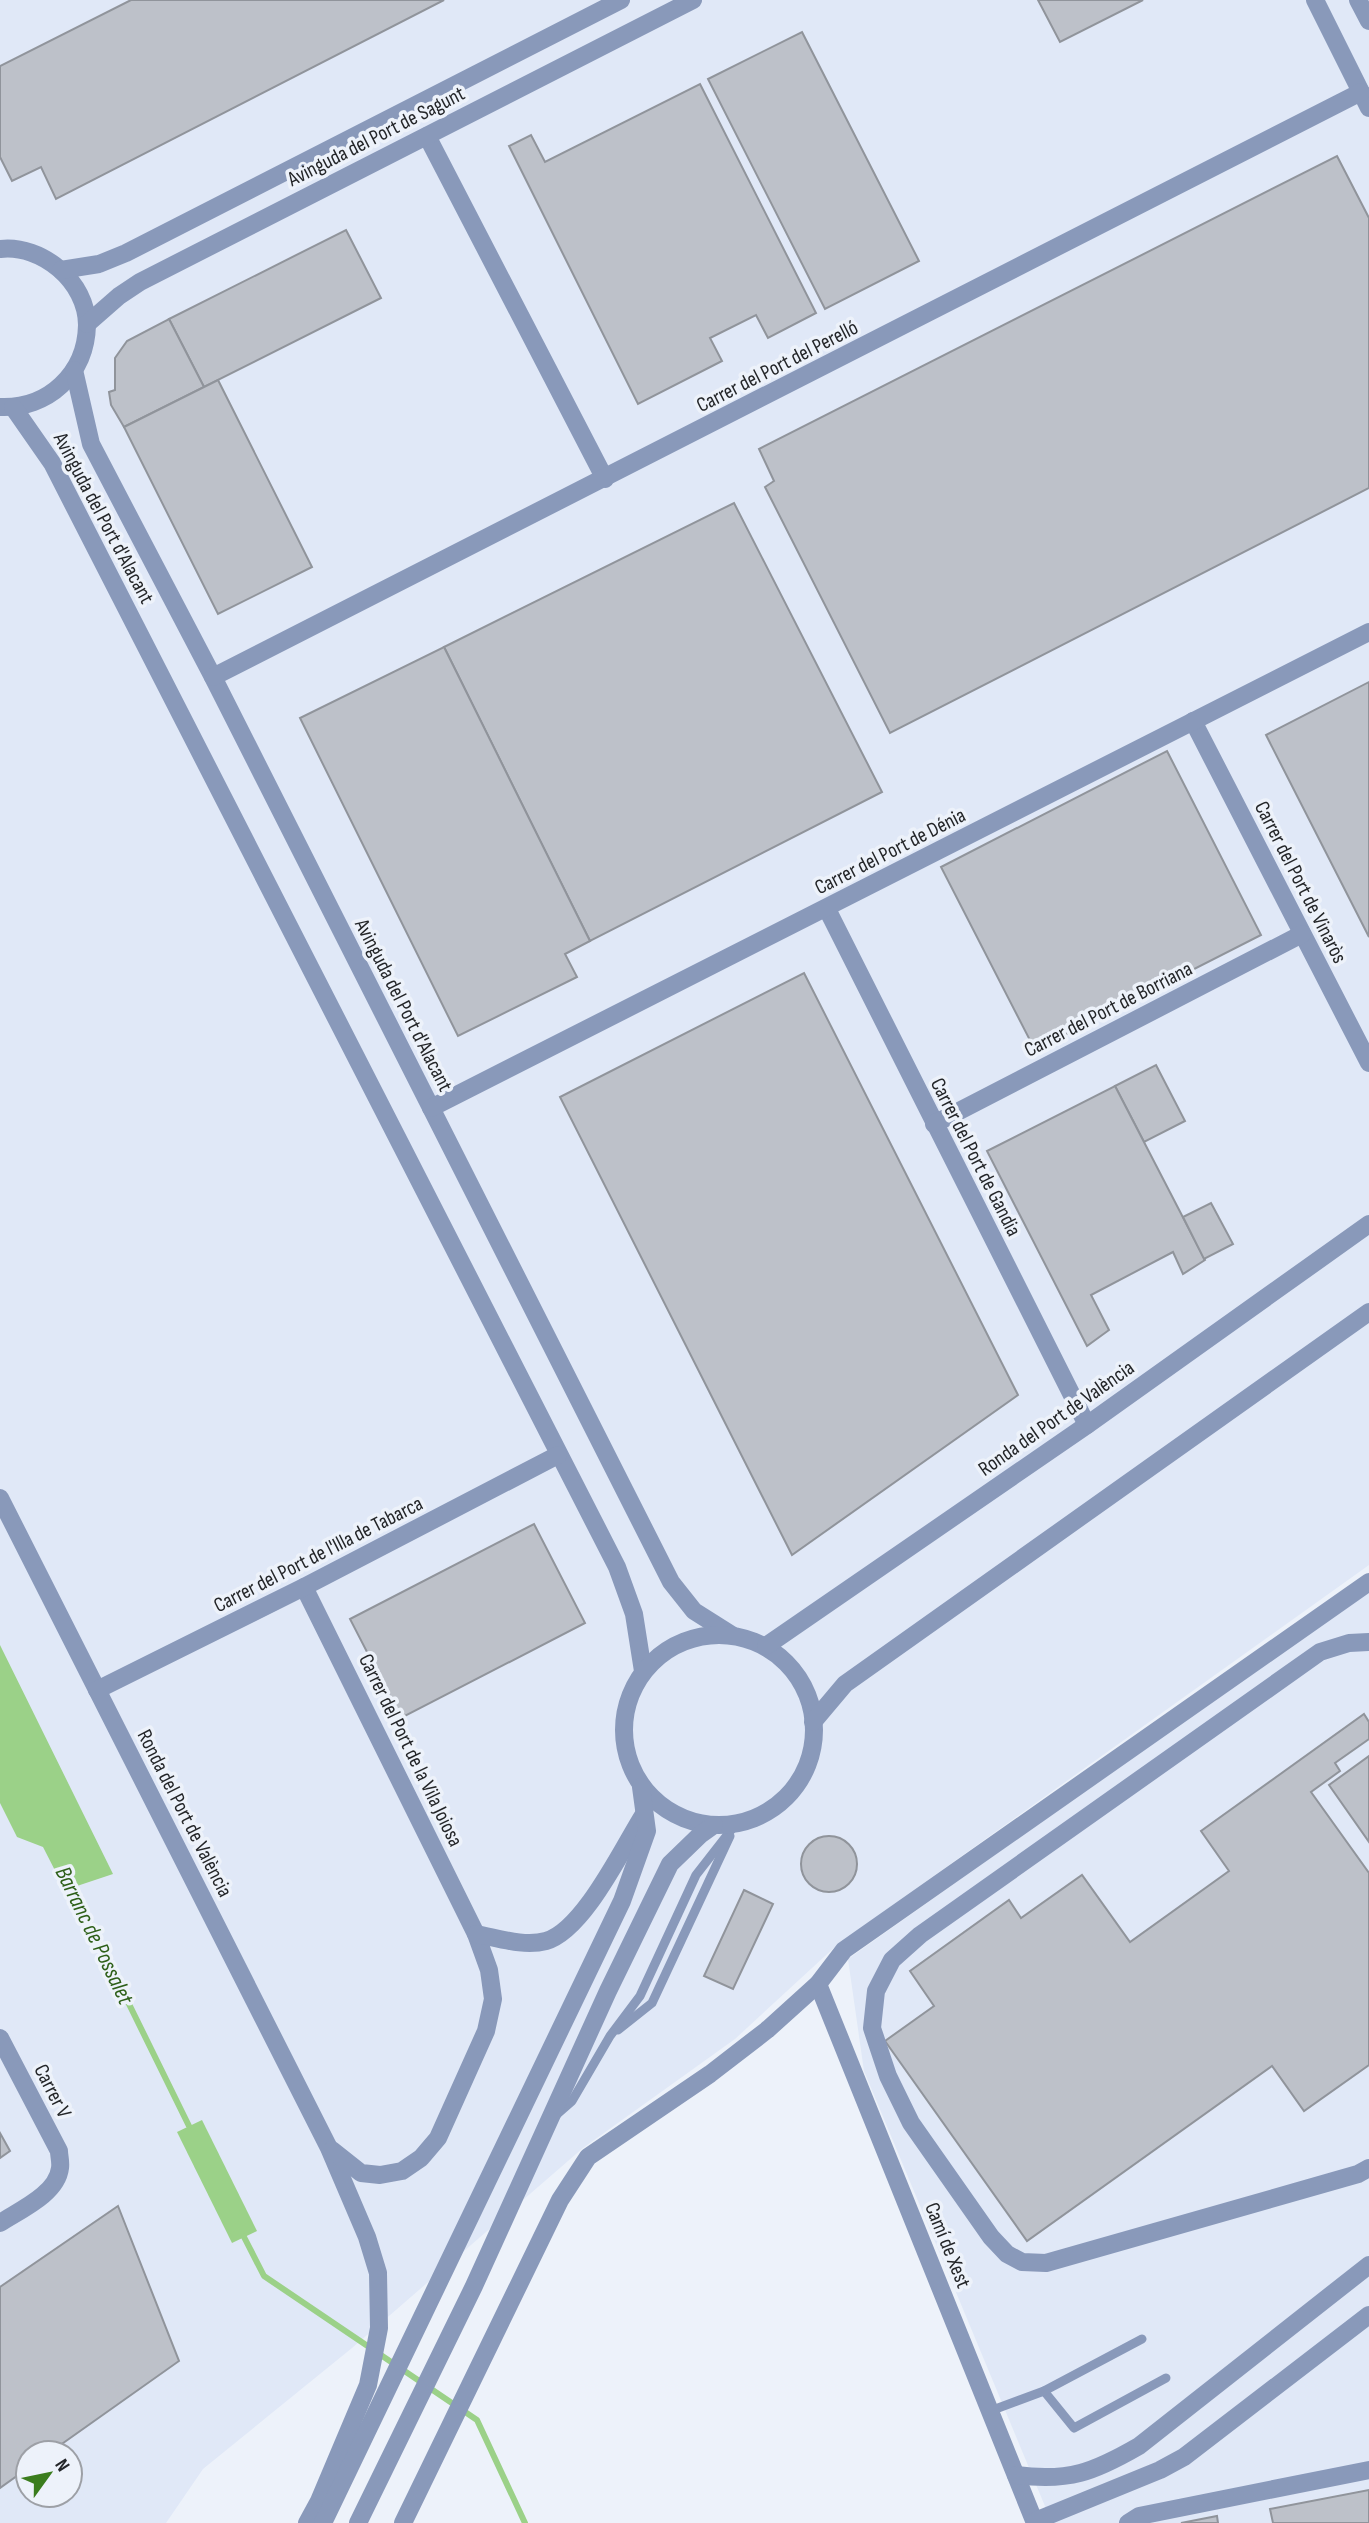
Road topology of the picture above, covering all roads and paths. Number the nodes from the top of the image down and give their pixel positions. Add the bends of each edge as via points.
1 (621, 0) edge
2 (693, 0) edge
3 (1315, 0) edge
4 (1358, 0) edge
5 (1369, 21) edge
6 (1365, 100) edge
7 (427, 136) junction
8 (0, 249) edge
9 (61, 270) junction
10 (87, 324) junction
11 (74, 370) junction
12 (7, 407) edge
13 (605, 479) junction
14 (1369, 632) edge
15 (213, 677) junction
16 (1193, 721) junction
17 (827, 909) junction
18 (1302, 934) junction
19 (1369, 1063) edge
20 (431, 1108) junction
21 (934, 1124) junction
22 (1369, 1224) edge
23 (1369, 1312) edge
24 (1087, 1425) junction
25 (558, 1455) junction
26 (0, 1498) edge
27 (1369, 1582) edge
28 (304, 1587) junction
29 (732, 1635) junction
30 (1369, 1642) edge
31 (766, 1646) junction
32 (643, 1671) junction
33 (97, 1690) junction
34 (813, 1721) junction
35 (641, 1787) junction
36 (645, 1814) junction
37 (715, 1825) junction
38 (735, 1825) junction
39 (477, 1934) junction
40 (818, 1984) junction
41 (610, 2036) junction
42 (0, 2038) edge
43 (548, 2124) junction
44 (329, 2148) junction
45 (1365, 2173) edge
46 (0, 2223) edge
47 (1369, 2265) edge
48 (1369, 2315) edge
49 (1142, 2339) dead end
50 (1166, 2378) dead end
51 (1044, 2391) junction
52 (990, 2411) junction
53 (1369, 2470) edge
54 (1016, 2476) junction
55 (1035, 2522) edge
56 (307, 2523) edge
57 (323, 2523) edge
58 (358, 2523) edge
59 (402, 2523) edge
60 (1128, 2523) edge

1 - 9 street, Avinguda del Port de Sagunt via 126,253 99,264
2 - 7 street, Avinguda del Port de Sagunt
3 - 6 street
4 - 5 street
6 - 13 street, Carrer del Port del Perelló
7 - 10 street, Avinguda del Port de Sagunt via 141,282
7 - 13 street
8 - 9 street via 31,252
9 - 10 street via 81,298
10 - 11 street
11 - 12 street via 53,393 31,404
11 - 15 street, Avinguda del Port d'Alacant via 91,444
12 - 25 street, Avinguda del Port d'Alacant via 52,463 74,504
13 - 15 street, Carrer del Port del Perelló
14 - 16 street, Carrer del Port de Dénia
15 - 20 street, Avinguda del Port d'Alacant
16 - 17 street, Carrer del Port de Dénia
16 - 18 street, Carrer del Port de Vinaròs
17 - 20 street, Carrer del Port de Dénia
17 - 21 street, Carrer del Port de Gandia
18 - 19 street, Carrer del Port de Vinaròs
18 - 21 street, Carrer del Port de Borriana
20 - 29 street, Avinguda del Port d'Alacant via 671,1582 694,1611
21 - 24 street, Carrer del Port de Gandia
22 - 24 street, Ronda del Port de València
23 - 34 street via 845,1684
24 - 31 street, Ronda del Port de València
25 - 28 street, Carrer del Port de l'Illa de Tabarca
25 - 32 street, Avinguda del Port d'Alacant via 617,1567 634,1614
26 - 33 street, Ronda del Port de València
27 - 40 street via 844,1950
28 - 33 street, Carrer del Port de l'Illa de Tabarca
28 - 39 street, Carrer del Port de la Vila Joiosa
29 - 31 street
29 - 32 street via 713,1634 674,1645
30 - 45 street via 1320,1653 920,1935 892,1960 881,1981 872,2028 911,2123 991,2237 1022,2262 1046,2263
31 - 34 street via 796,1673 812,1707
32 - 35 street via 623,1719 629,1764
33 - 44 street, Ronda del Port de València
34 - 38 street via 813,1748 789,1797 762,1816
35 - 36 street
35 - 37 street via 680,1818
36 - 39 street via 591,1902 564,1931 547,1941 524,1943
36 - 57 street via 647,1831 622,1901
37 - 38 street
37 - 43 street via 670,1864
38 - 41 lane via 696,1875 640,1996
38 - 41 lane via 652,2003
39 - 44 street, Carrer del Port de la Vila Joiosa via 493,1999 486,2031 438,2138 402,2171 380,2175 362,2173
40 - 52 street, Camí de Xest
40 - 59 street via 710,2074 588,2157 560,2200
41 - 43 lane via 572,2101
42 - 46 street, Carrer V via 59,2151 60,2167 46,2192
43 - 58 street
44 - 56 street, Ronda del Port de València via 368,2237 378,2273 379,2328 368,2385
47 - 54 street via 1139,2446 1108,2464 1070,2477
48 - 55 street via 1184,2457
49 - 51 lane
50 - 51 lane via 1074,2428
51 - 52 lane
52 - 54 street, Camí de Xest
53 - 60 street via 1139,2516
54 - 55 street, Camí de Xest

